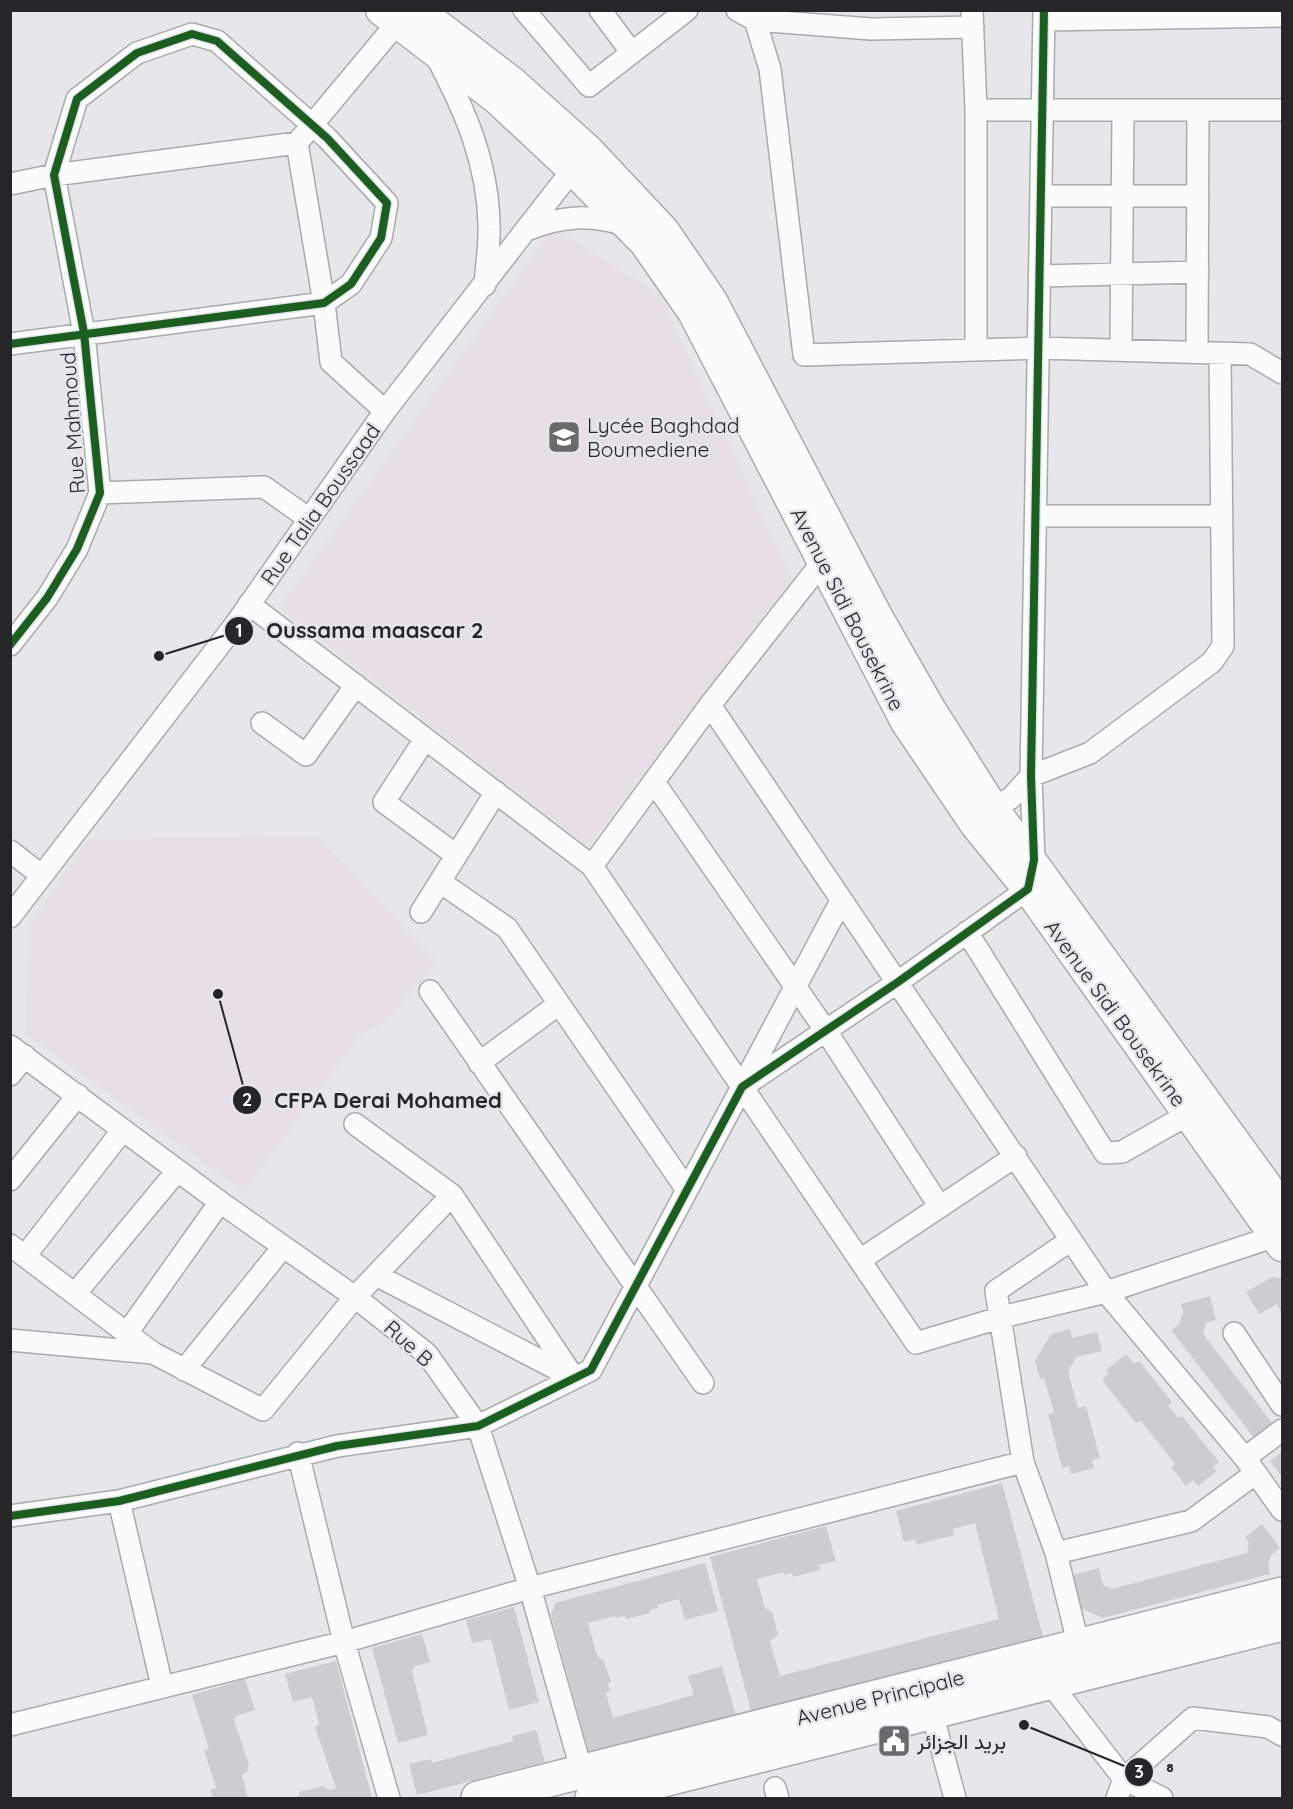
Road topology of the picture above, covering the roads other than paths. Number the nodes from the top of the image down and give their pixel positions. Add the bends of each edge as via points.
1 (524, 10) edge
2 (600, 10) edge
3 (687, 10) edge
4 (399, 14) edge
5 (746, 15) edge
6 (1044, 15) edge
7 (1282, 16) edge
8 (973, 19) edge
9 (632, 53) junction
10 (434, 54) junction
11 (1043, 109) junction
12 (976, 110) junction
13 (1123, 110) junction
14 (1198, 110) junction
15 (1282, 110) edge
16 (311, 124) junction
17 (297, 143) junction
18 (581, 160) junction
19 (54, 175) junction
20 (10, 184) edge
21 (1122, 194) junction
22 (1042, 196) junction
23 (1198, 196) junction
24 (627, 225) junction
25 (529, 229) junction
26 (1198, 272) junction
27 (1122, 274) junction
28 (1041, 276) junction
29 (485, 285) junction
30 (324, 303) junction
31 (84, 333) junction
32 (10, 344) edge
33 (1040, 348) junction
34 (976, 350) junction
35 (1121, 350) junction
36 (1197, 352) junction
37 (1220, 353) junction
38 (1282, 374) edge
39 (385, 411) junction
40 (100, 493) junction
41 (1036, 516) junction
42 (1222, 516) junction
43 (308, 518) junction
44 (824, 560) junction
45 (249, 604) junction
46 (10, 645) edge
47 (356, 686) junction
48 (710, 705) junction
49 (262, 723) dead end
50 (425, 739) junction
51 (1031, 776) junction
52 (654, 782) junction
53 (496, 792) junction
54 (993, 808) junction
55 (10, 851) edge
56 (456, 855) junction
57 (592, 866) junction
58 (1031, 874) junction
59 (41, 875) junction
60 (440, 882) junction
61 (841, 901) junction
62 (421, 912) dead end
63 (10, 917) edge
64 (967, 932) junction
65 (898, 982) junction
66 (796, 988) junction
67 (430, 991) dead end
68 (560, 1004) junction
69 (826, 1031) junction
70 (18, 1051) edge
71 (479, 1063) junction
72 (10, 1075) edge
73 (742, 1087) junction
74 (78, 1095) junction
75 (1189, 1114) junction
76 (355, 1124) dead end
77 (122, 1131) junction
78 (1016, 1156) junction
79 (177, 1171) junction
80 (10, 1180) edge
81 (687, 1190) junction
82 (452, 1194) junction
83 (220, 1202) junction
84 (939, 1207) junction
85 (1282, 1207) edge
86 (1071, 1240) junction
87 (1279, 1241) edge
88 (283, 1247) junction
89 (18, 1250) edge
90 (860, 1260) junction
91 (376, 1275) junction
92 (635, 1288) junction
93 (1106, 1292) junction
94 (75, 1294) junction
95 (355, 1297) junction
96 (1002, 1317) junction
97 (127, 1333) junction
98 (1234, 1333) dead end
99 (10, 1340) edge
100 (153, 1353) junction
101 (184, 1370) junction
102 (574, 1378) junction
103 (703, 1383) dead end
104 (1282, 1405) edge
105 (477, 1426) junction
106 (1282, 1430) edge
107 (298, 1453) junction
108 (1023, 1462) junction
109 (1250, 1466) junction
110 (119, 1501) junction
111 (1282, 1510) edge
112 (10, 1516) edge
113 (1056, 1553) junction
114 (530, 1588) junction
115 (1282, 1594) edge
116 (1282, 1623) edge
117 (344, 1642) junction
118 (1079, 1647) junction
119 (1050, 1683) junction
120 (162, 1686) junction
121 (932, 1713) junction
122 (10, 1725) edge
123 (1282, 1735) edge
124 (1121, 1789) edge
125 (588, 1790) edge
126 (388, 1798) edge
127 (478, 1798) edge
128 (955, 1798) edge
129 (1162, 1798) edge

1 - 9 street via 589,86
2 - 9 street
3 - 9 street
4 - 10 main road, Avenue Sidi Bousekrine
4 - 16 street
4 - 18 main road via 512,81
5 - 8 street via 871,30
5 - 34 street via 770,69 804,355
6 - 7 street
6 - 11 street
8 - 12 street
10 - 18 main road, Avenue Sidi Bousekrine
10 - 29 street via 464,107 482,165 489,225
11 - 12 street
11 - 13 street
11 - 22 street
12 - 34 street
13 - 14 street
13 - 21 street
14 - 15 street
14 - 23 street
16 - 17 street
16 - 19 street via 218,41 192,34 136,53 77,99
16 - 30 street via 387,203 381,238 351,284
17 - 19 street
17 - 30 street
18 - 24 main road, Avenue Sidi Bousekrine
18 - 25 street, Rue Talia Boussaad
18 - 54 main road via 664,231 712,302 878,618
19 - 20 street
19 - 31 street, Rue Mahmoud
21 - 22 street
21 - 23 street
21 - 27 street
22 - 28 street
23 - 26 street
24 - 25 street via 578,216
24 - 44 main road, Avenue Sidi Bousekrine via 645,243 693,312
25 - 29 street, Rue Talia Boussaad
26 - 27 street
26 - 36 street
27 - 28 street
27 - 35 street
28 - 33 street
29 - 39 street, Rue Talia Boussaad
30 - 31 street
30 - 39 street via 330,362
31 - 32 street
31 - 40 street, Rue Mahmoud
33 - 34 street
33 - 35 street
33 - 41 street
35 - 36 street
36 - 37 street
37 - 38 street via 1250,354
37 - 42 street
39 - 43 street, Rue Talia Boussaad
40 - 43 street via 264,487
40 - 46 street, Rue Mahmoud via 77,549 47,598
41 - 42 street
41 - 51 street
42 - 51 street via 1223,646 1212,662 1090,753
43 - 45 street, Rue Talia Boussaad
44 - 48 street
44 - 58 main road, Avenue Sidi Bousekrine via 906,722 975,824
45 - 47 street
45 - 59 street, Rue Talia Boussaad
47 - 49 street via 306,755
47 - 50 street
48 - 52 street
48 - 61 street
50 - 53 street
50 - 56 street via 384,802
51 - 54 street via 1011,798
51 - 58 street
52 - 57 street
52 - 66 street
53 - 56 street
53 - 57 street
54 - 58 main road
55 - 59 street
56 - 60 street
57 - 73 street
58 - 64 street
58 - 75 main road, Avenue Sidi Bousekrine
58 - 85 main road
59 - 63 street, Rue Talia Boussaad
60 - 62 street
60 - 68 street via 507,928
61 - 65 street
61 - 66 street
64 - 65 street
64 - 75 street via 1105,1153 1122,1152
65 - 69 street
65 - 78 street
66 - 69 street
66 - 73 street
67 - 71 street
68 - 71 street
68 - 81 street
69 - 73 street
69 - 84 street
70 - 72 street
70 - 74 street, Rue B
71 - 92 street
73 - 81 street
73 - 90 street
74 - 77 street, Rue B
74 - 80 street
75 - 87 main road, Avenue Sidi Bousekrine
76 - 82 street
77 - 79 street, Rue B
77 - 89 street
78 - 84 street
78 - 86 street
79 - 83 street, Rue B
79 - 94 street
81 - 92 street
82 - 91 street
82 - 102 street
83 - 88 street, Rue B
83 - 97 street
84 - 90 street
86 - 93 street
86 - 96 street via 996,1291
87 - 93 street
88 - 95 street, Rue B
88 - 101 street
89 - 94 street
90 - 96 street via 916,1343
91 - 95 street
91 - 102 street
92 - 102 street via 591,1370
92 - 103 street
93 - 96 street
93 - 109 street
94 - 97 street
95 - 101 street via 263,1410
95 - 105 street, Rue B via 427,1354
96 - 108 street
97 - 100 street
98 - 104 street
99 - 100 street
100 - 101 street
102 - 105 street
105 - 107 street
105 - 114 street, Rue B
106 - 109 street
107 - 110 street
107 - 117 street
108 - 113 street
108 - 114 street
109 - 111 street
109 - 113 street via 1191,1521
110 - 112 street
110 - 120 street
113 - 118 street
114 - 117 street
114 - 125 street, Rue B
115 - 118 main road, Avenue Principale
116 - 119 main road, Avenue Principale
117 - 120 street
117 - 126 street
118 - 125 main road, Avenue Principale
119 - 121 main road, Avenue Principale
119 - 124 street
120 - 122 street
121 - 125 main road, Avenue Principale
121 - 128 street
123 - 124 street via 1268,1727 1193,1718
124 - 129 street
125 - 127 main road, Avenue Principale

